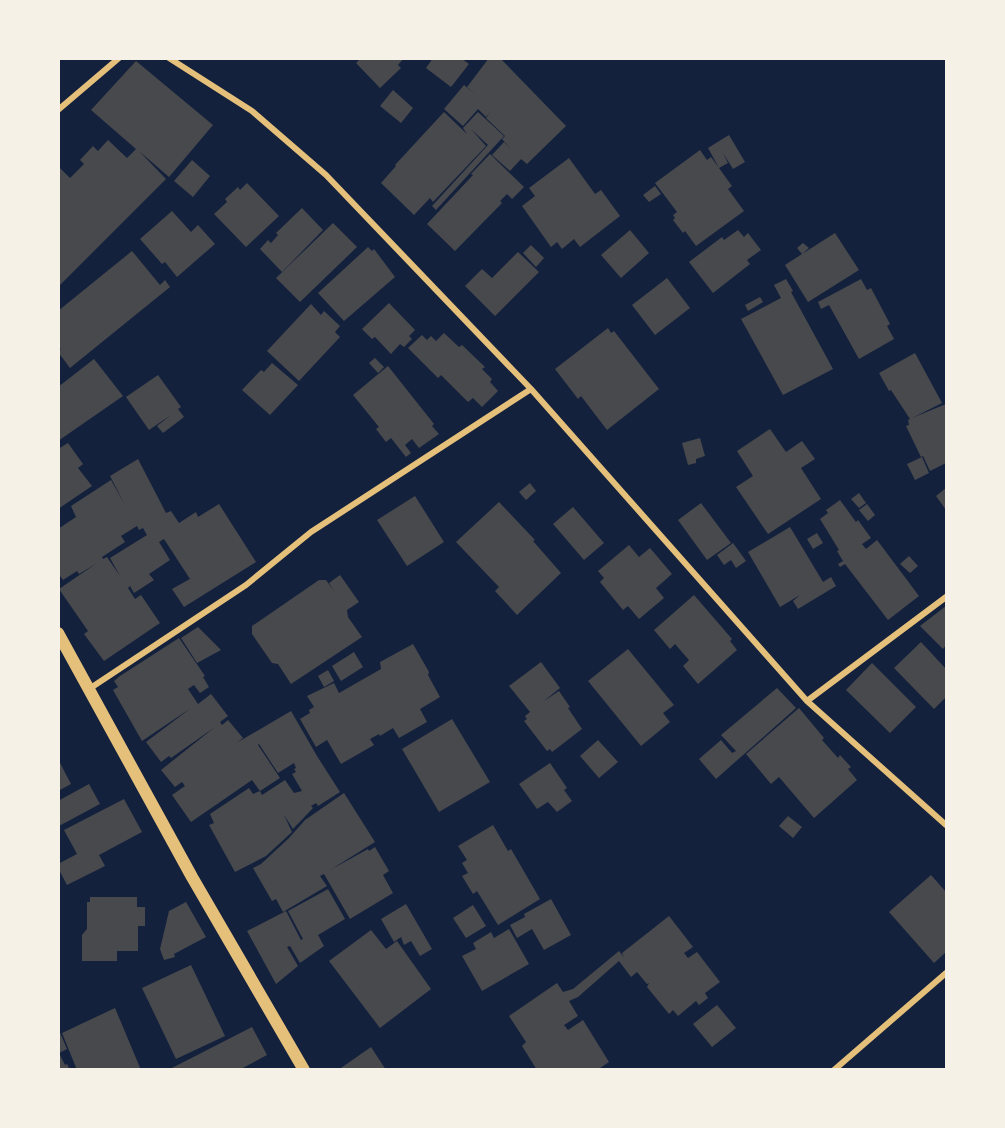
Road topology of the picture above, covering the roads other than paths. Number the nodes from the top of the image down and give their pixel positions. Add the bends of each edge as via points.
1 (118, 58) edge
2 (169, 58) edge
3 (58, 110) edge
4 (531, 389) junction
5 (946, 597) edge
6 (58, 633) edge
7 (89, 688) junction
8 (807, 701) junction
9 (946, 825) edge
10 (946, 972) edge
11 (304, 1070) edge
12 (834, 1070) edge

1 - 3 street
2 - 4 street via 252,111 326,175
4 - 7 street via 311,532 246,585
4 - 8 street
5 - 8 street
6 - 7 main road
7 - 11 main road
8 - 9 street
10 - 12 street

